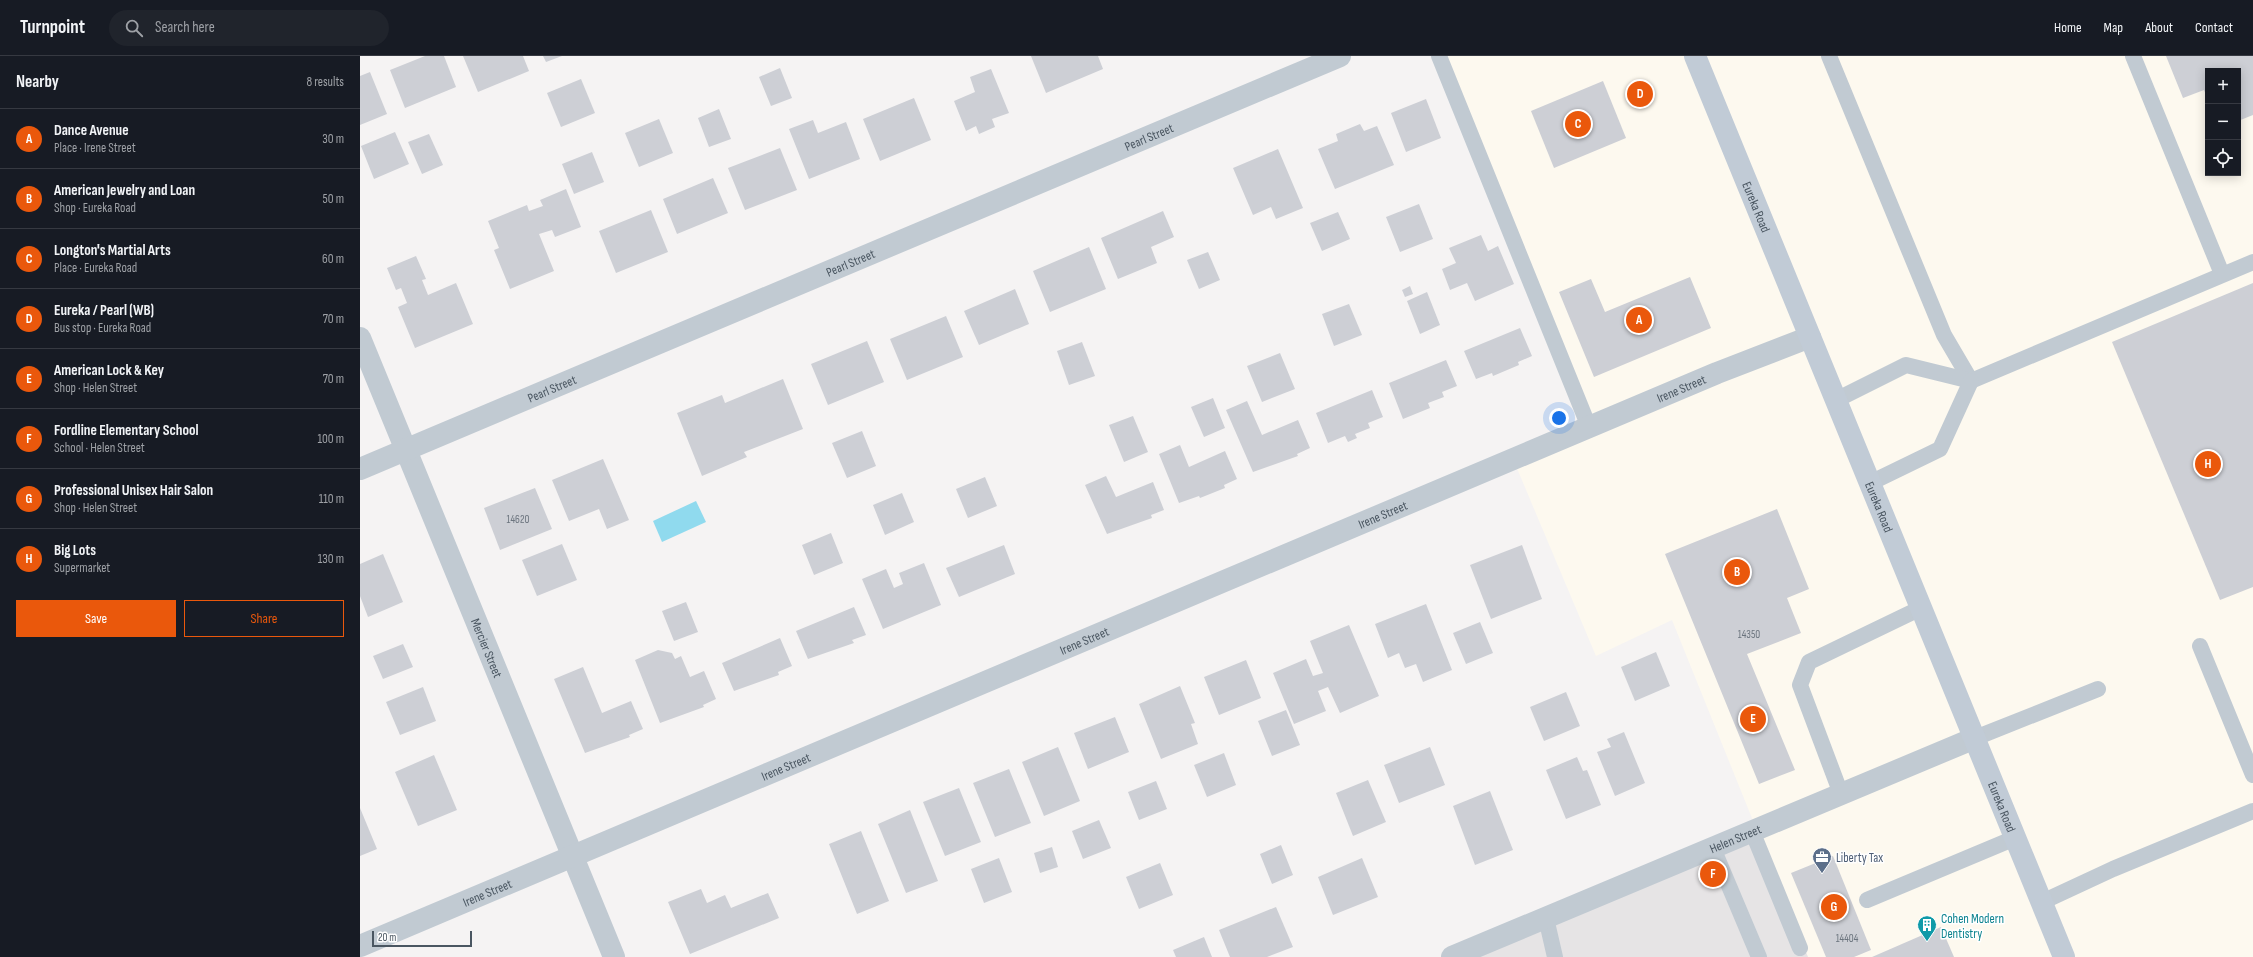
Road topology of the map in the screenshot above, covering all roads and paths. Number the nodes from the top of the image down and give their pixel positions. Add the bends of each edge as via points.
1 (1340, 56) edge
2 (1439, 56) edge
3 (1694, 56) edge
4 (1829, 56) edge
5 (2133, 56) edge
6 (2253, 262) edge
7 (2222, 274) junction
8 (1810, 337) junction
9 (360, 338) edge
10 (1971, 381) junction
11 (1836, 400) junction
12 (1589, 427) junction
13 (406, 450) junction
14 (360, 469) edge
15 (1870, 482) junction
16 (1921, 608) junction
17 (2200, 646) dead end
18 (2098, 689) dead end
19 (1975, 738) junction
20 (2253, 775) edge
21 (1841, 794) junction
22 (2253, 810) edge
23 (1752, 832) junction
24 (2015, 838) junction
25 (1713, 848) junction
26 (573, 857) junction
27 (1867, 900) dead end
28 (2042, 902) junction
29 (1546, 918) junction
30 (360, 946) edge
31 (1800, 948) dead end
32 (614, 957) edge
33 (1452, 957) edge
34 (1555, 957) edge
35 (1759, 957) edge
36 (2064, 957) edge

1 - 13 street, Pearl Street
2 - 12 lane
3 - 8 main road, Eureka Road
4 - 10 lane via 1944,335
5 - 7 lane
6 - 7 lane
7 - 10 lane
8 - 11 main road, Eureka Road
8 - 12 street, Irene Street
9 - 13 street, Mercier Street
10 - 11 lane via 1906,365
10 - 15 lane via 1940,449
11 - 15 main road, Eureka Road
12 - 26 street, Irene Street
13 - 14 street, Pearl Street
13 - 26 street, Mercier Street
15 - 16 main road, Eureka Road
16 - 19 main road, Eureka Road
16 - 21 lane via 1809,662 1800,685
17 - 20 lane
18 - 19 lane
19 - 21 street, Helen Street
19 - 24 main road, Eureka Road
21 - 23 street, Helen Street
22 - 28 lane via 2113,868
23 - 25 street, Helen Street
23 - 31 lane
24 - 27 lane
24 - 28 main road, Eureka Road
25 - 29 street, Helen Street
25 - 35 lane
26 - 30 street, Irene Street
26 - 32 street, Mercier Street
28 - 36 main road, Eureka Road
29 - 33 street, Helen Street
29 - 34 lane

